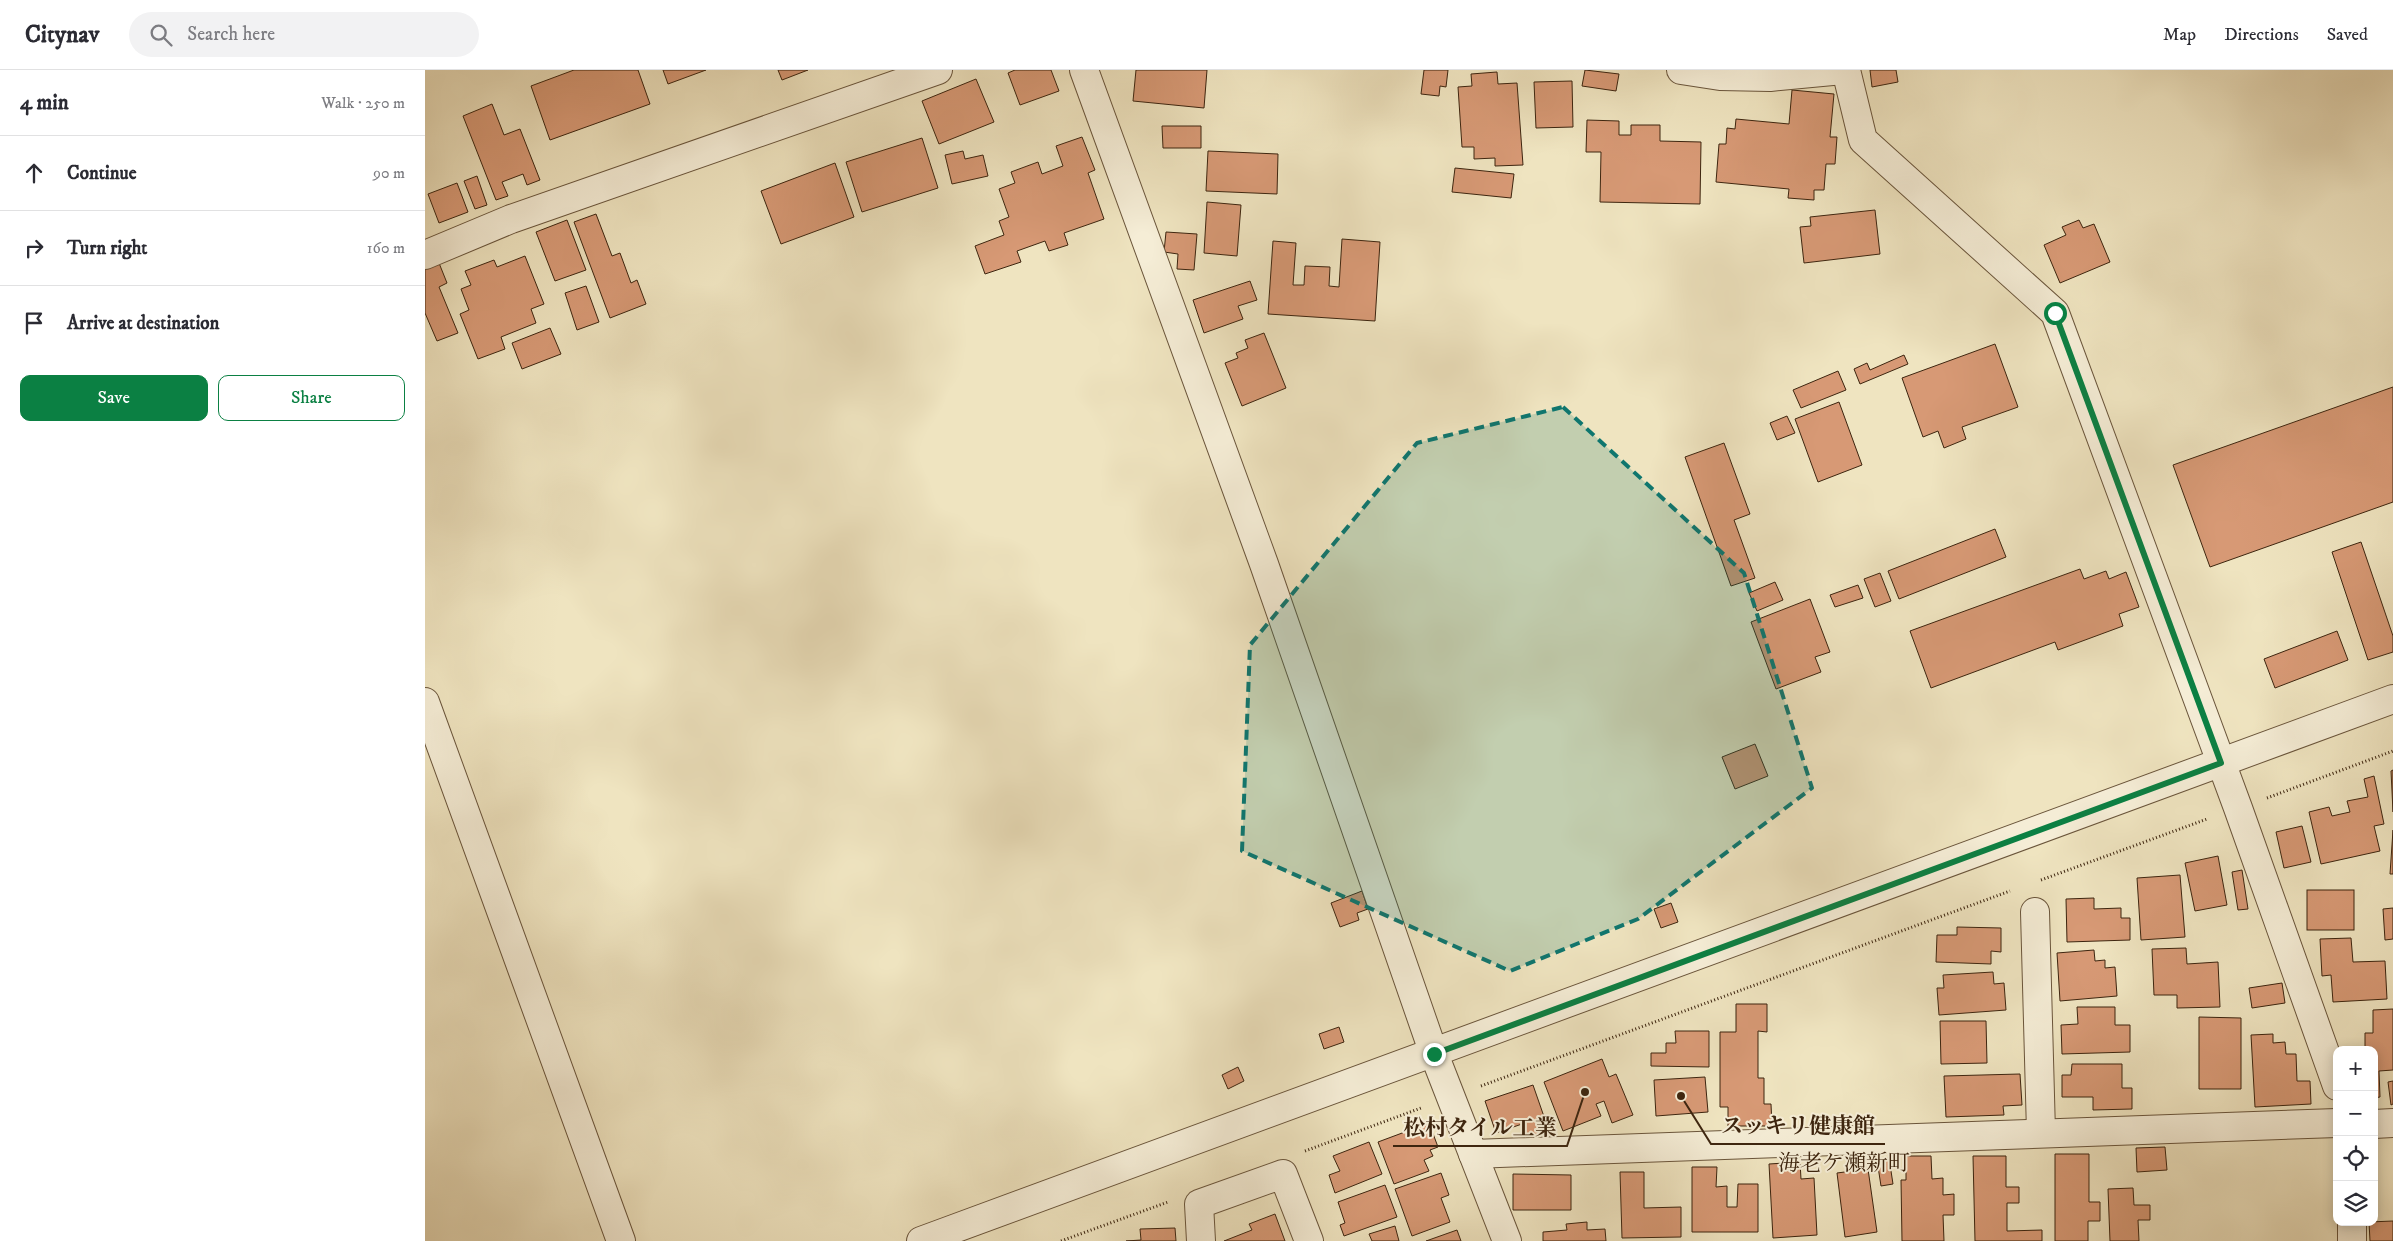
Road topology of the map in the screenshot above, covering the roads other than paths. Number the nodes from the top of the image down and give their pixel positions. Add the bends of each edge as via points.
1 (938, 70) edge
2 (1085, 70) edge
3 (1681, 70) edge
4 (1844, 70) edge
5 (425, 255) edge
6 (2393, 699) edge
7 (425, 702) edge
8 (2221, 763) junction
9 (2035, 912) dead end
10 (1434, 1054) junction
11 (2333, 1075) edge
12 (2333, 1123) edge
13 (2393, 1123) edge
14 (2378, 1124) edge
15 (2041, 1132) junction
16 (1473, 1154) junction
17 (2352, 1226) edge
18 (621, 1241) edge
19 (921, 1241) edge
20 (1201, 1241) edge
21 (1309, 1241) edge
22 (1507, 1241) edge
23 (2352, 1241) edge

1 - 5 street via 511,219
2 - 10 street via 1264,564
3 - 4 street via 1720,76 1770,77
4 - 8 street via 1863,140 2055,313
6 - 8 street
7 - 18 street
8 - 10 street
8 - 11 street
9 - 15 street
10 - 16 street
10 - 19 street
12 - 15 street
13 - 14 street
15 - 16 street
16 - 22 street
17 - 23 street
20 - 21 street via 1199,1204 1283,1174

